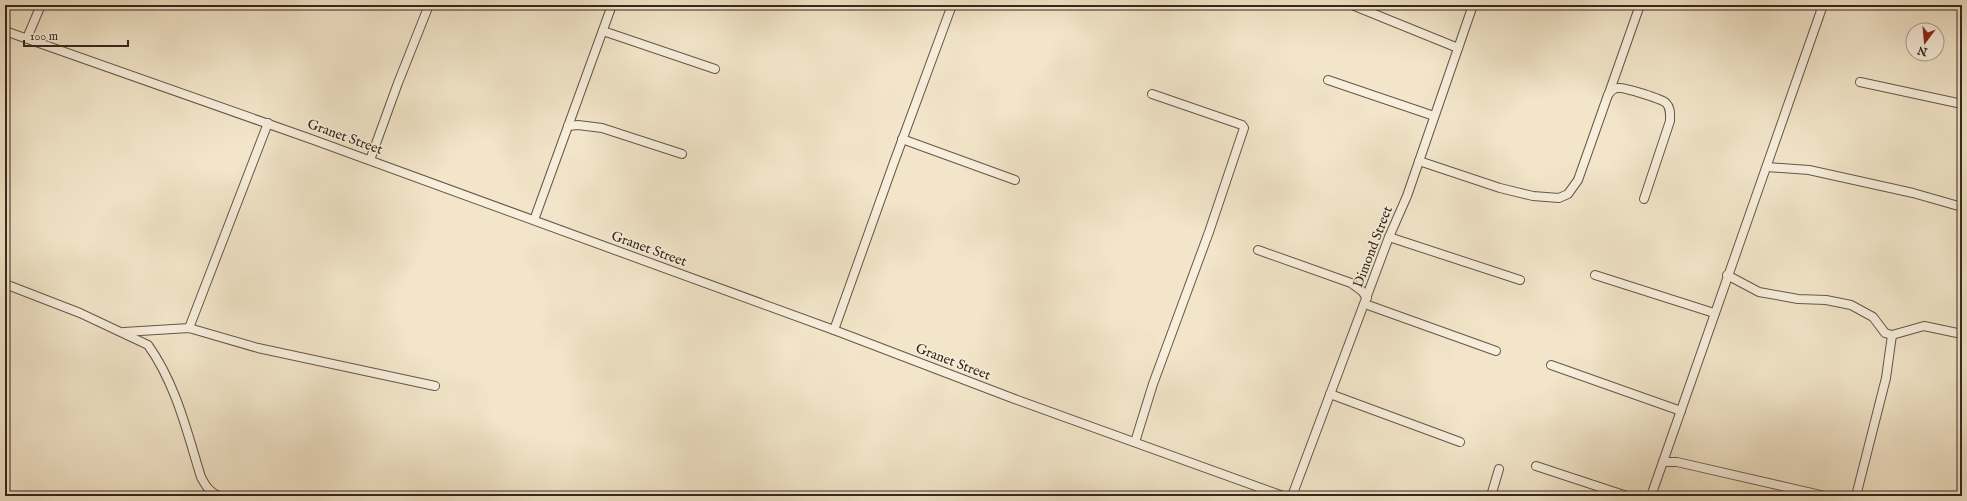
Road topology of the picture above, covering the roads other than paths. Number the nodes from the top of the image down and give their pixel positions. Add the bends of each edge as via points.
1 (42, 5) edge
2 (429, 5) edge
3 (612, 5) edge
4 (952, 5) edge
5 (1352, 5) edge
6 (1473, 5) edge
7 (1640, 5) edge
8 (1823, 5) edge
9 (5, 31) edge
10 (603, 31) junction
11 (27, 38) junction
12 (1458, 48) junction
13 (715, 69) dead end
14 (1328, 80) dead end
15 (1860, 82) dead end
16 (1152, 94) dead end
17 (1608, 95) junction
18 (1962, 104) edge
19 (1434, 116) junction
20 (268, 123) junction
21 (568, 126) junction
22 (902, 139) junction
23 (682, 154) dead end
24 (370, 160) junction
25 (1419, 161) junction
26 (1767, 167) junction
27 (1015, 180) dead end
28 (1644, 199) dead end
29 (1962, 207) edge
30 (534, 220) junction
31 (1389, 237) junction
32 (1258, 250) dead end
33 (1595, 275) dead end
34 (1727, 275) junction
35 (1520, 280) dead end
36 (5, 284) edge
37 (1366, 301) junction
38 (1714, 313) junction
39 (189, 328) junction
40 (834, 330) junction
41 (121, 332) junction
42 (1962, 334) edge
43 (1892, 336) junction
44 (1496, 351) dead end
45 (1551, 365) dead end
46 (435, 386) dead end
47 (1330, 394) junction
48 (1681, 411) junction
49 (1135, 442) junction
50 (1460, 442) dead end
51 (1664, 462) junction
52 (1536, 466) dead end
53 (1499, 469) dead end
54 (214, 495) edge
55 (1283, 496) edge
56 (1292, 496) edge
57 (1491, 496) edge
58 (1627, 496) edge
59 (1651, 496) edge
60 (1825, 496) edge
61 (1856, 496) edge

1 - 11 street
2 - 24 street
3 - 10 street
4 - 22 street
5 - 12 street
6 - 12 street, Dimond Street
7 - 17 street
8 - 26 street
9 - 11 street, Granet Street
10 - 13 street
10 - 21 street
11 - 20 street, Granet Street
12 - 19 street, Dimond Street
14 - 19 street
15 - 18 street
16 - 49 street via 1242,125 1244,128 1153,384
17 - 25 street via 1578,180 1568,194 1559,198 1533,196 1500,188
17 - 28 street via 1618,87 1626,88 1665,102 1670,110 1670,121
19 - 25 street, Dimond Street
20 - 24 street, Granet Street
20 - 39 street
21 - 23 street via 602,128
21 - 30 street
22 - 27 street
22 - 40 street
24 - 30 street, Granet Street
25 - 31 street, Dimond Street
26 - 29 street via 1809,170 1906,191
26 - 34 street
30 - 40 street, Granet Street
31 - 35 street
31 - 37 street, Dimond Street
32 - 37 street via 1350,283 1362,291
33 - 38 street
34 - 38 street
34 - 43 street via 1759,292 1851,305 1873,317 1885,333
36 - 41 street
37 - 44 street
37 - 47 street, Dimond Street
38 - 48 street
39 - 41 street
39 - 46 street via 258,348
40 - 49 street, Granet Street
41 - 54 street via 148,345 155,355 174,394 201,477
42 - 43 street via 1924,326
43 - 61 street via 1887,372
45 - 48 street
47 - 50 street
47 - 56 street, Dimond Street
48 - 51 street
49 - 55 street, Granet Street
51 - 59 street
51 - 60 street via 1676,462
52 - 58 street
53 - 57 street

